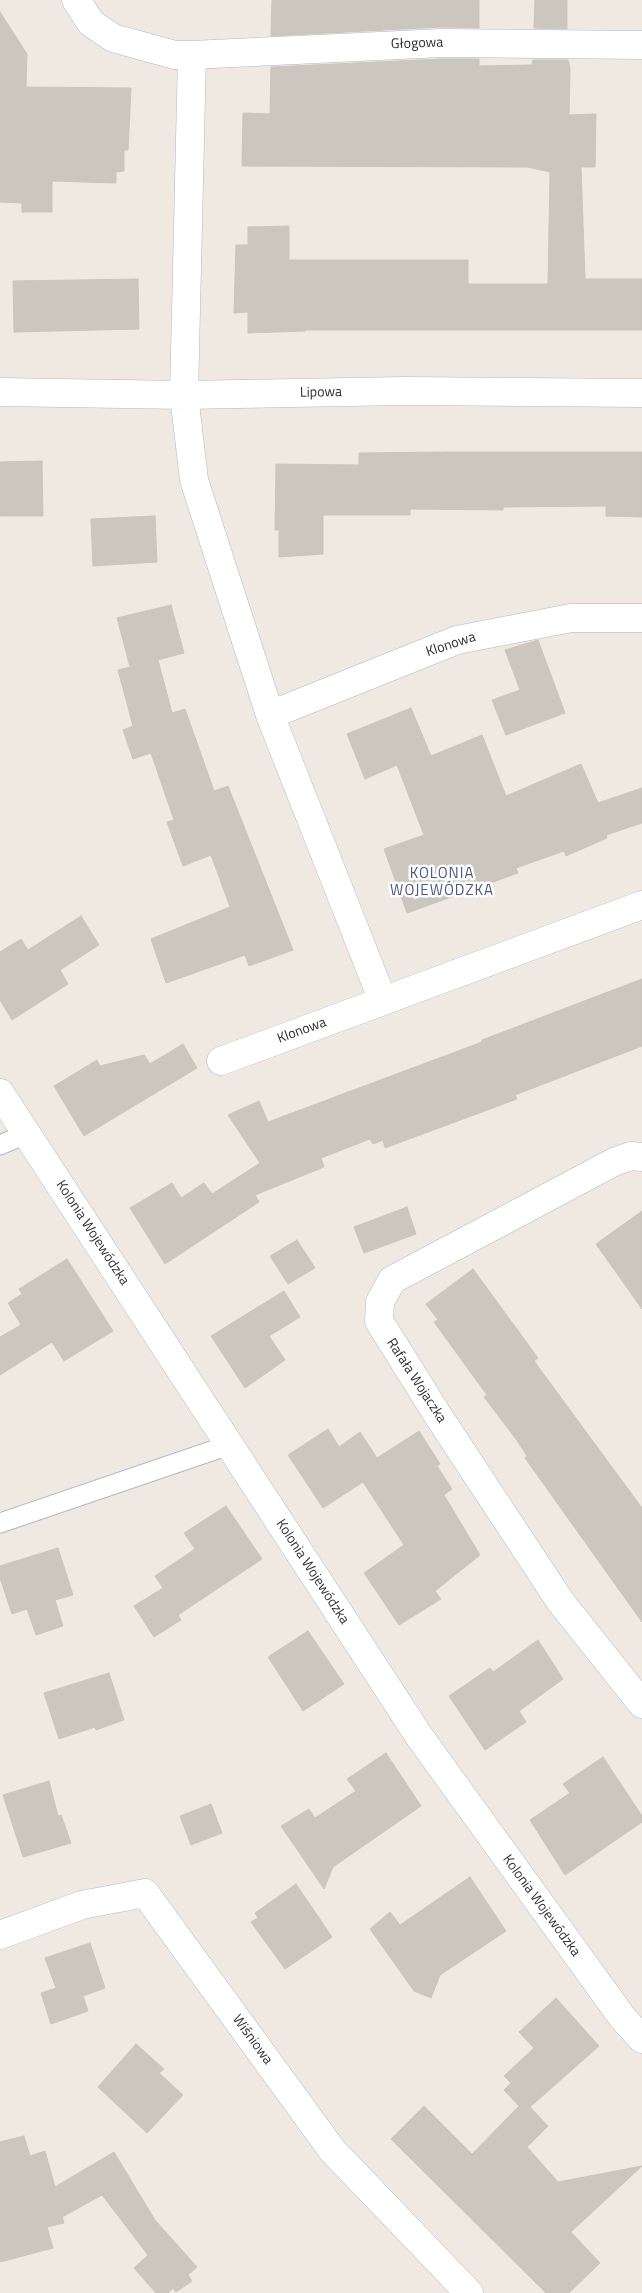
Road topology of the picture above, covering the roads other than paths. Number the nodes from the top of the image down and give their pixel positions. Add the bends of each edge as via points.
1 (76, 0) edge
2 (642, 46) edge
3 (192, 55) junction
4 (0, 392) edge
5 (642, 393) edge
6 (184, 395) junction
7 (642, 618) edge
8 (270, 715) junction
9 (642, 905) edge
10 (383, 1001) junction
11 (221, 1061) dead end
12 (0, 1093) edge
13 (28, 1134) junction
14 (0, 1145) edge
15 (642, 1157) edge
16 (229, 1445) junction
17 (0, 1523) edge
18 (642, 1704) edge
19 (0, 1935) edge
20 (642, 2039) edge
21 (469, 2293) edge

1 - 3 street, Głogowa via 91,23 113,38 176,55
2 - 3 street, Głogowa via 442,43
3 - 6 street
4 - 6 street, Lipowa
5 - 6 street, Lipowa via 405,391
6 - 8 street via 194,480
7 - 8 street, Klonowa via 571,618 457,640
8 - 10 street
9 - 10 street, Klonowa
10 - 11 street, Klonowa
12 - 13 street, Kolonia Wojewódzka
13 - 14 lane
13 - 16 street, Kolonia Wojewódzka
15 - 18 street, Rafała Wojaczka via 631,1156 614,1162 392,1280 380,1302 379,1321 560,1601
16 - 17 lane
16 - 20 street, Kolonia Wojewódzka via 419,1736 622,2017
19 - 21 street, Wiśniowa via 82,1905 144,1893 332,2150

